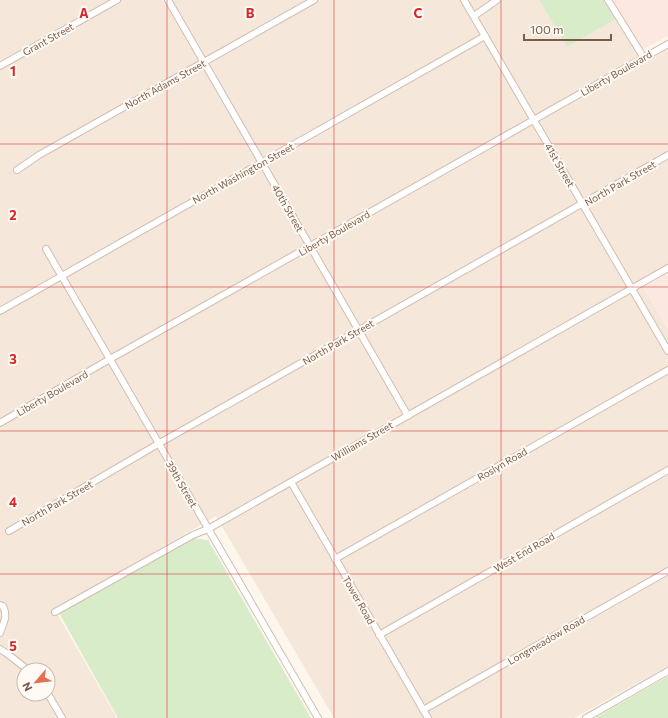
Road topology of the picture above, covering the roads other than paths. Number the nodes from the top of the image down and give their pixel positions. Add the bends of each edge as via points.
1 (117, 0) edge
2 (168, 0) edge
3 (314, 0) edge
4 (464, 0) edge
5 (497, 0) edge
6 (608, 0) edge
7 (474, 16) junction
8 (485, 36) junction
9 (668, 44) edge
10 (644, 58) junction
11 (204, 62) junction
12 (0, 66) edge
13 (534, 120) junction
14 (668, 155) edge
15 (262, 162) junction
16 (17, 170) dead end
17 (583, 204) junction
18 (311, 246) junction
19 (46, 249) dead end
20 (668, 268) edge
21 (62, 275) junction
22 (632, 289) junction
23 (0, 311) edge
24 (360, 330) junction
25 (668, 351) edge
26 (110, 359) junction
27 (668, 370) edge
28 (408, 416) junction
29 (0, 423) edge
30 (158, 444) junction
31 (668, 470) edge
32 (291, 482) junction
33 (208, 529) junction
34 (9, 531) dead end
35 (336, 559) junction
36 (668, 571) edge
37 (0, 604) edge
38 (56, 612) dead end
39 (0, 633) edge
40 (379, 635) junction
41 (0, 650) edge
42 (18, 662) edge
43 (668, 671) edge
44 (53, 702) edge
45 (423, 710) junction
46 (62, 718) edge
47 (318, 718) edge
48 (428, 718) edge
49 (586, 718) edge

1 - 12 street, Grant Street
2 - 11 street, 40th Street
3 - 11 street, North Adams Street
4 - 7 street, 41st Street
5 - 7 street
6 - 10 street
7 - 8 street, 41st Street
8 - 13 street, 41st Street
8 - 15 street, North Washington Street
9 - 10 street, Liberty Boulevard
10 - 13 street, Liberty Boulevard
11 - 15 street, 40th Street
11 - 16 street, North Adams Street
13 - 17 street, 41st Street
13 - 18 street, Liberty Boulevard
14 - 17 street, North Park Street
15 - 18 street, 40th Street
15 - 21 street, North Washington Street
17 - 22 street, 41st Street
17 - 24 street, North Park Street
18 - 24 street, 40th Street
18 - 26 street, Liberty Boulevard
19 - 21 street, 39th Street
20 - 22 street, Williams Street
21 - 23 street, North Washington Street
21 - 26 street, 39th Street
22 - 25 street, 41st Street
22 - 28 street, Williams Street
24 - 28 street, 40th Street
24 - 30 street, North Park Street
26 - 29 street, Liberty Boulevard
26 - 30 street, 39th Street
27 - 35 street, Roslyn Road
28 - 32 street, Williams Street
30 - 33 street, 39th Street
30 - 34 street, North Park Street
31 - 40 street, West End Road
32 - 33 street, Williams Street
32 - 35 street, Tower Road
33 - 38 street, Williams Street
33 - 47 street, 39th Street
35 - 40 street, Tower Road
36 - 45 street, Longmeadow Road
37 - 39 street via 6,613
40 - 45 street, Tower Road
41 - 42 street
43 - 49 street
44 - 46 street
45 - 48 street, Tower Road

